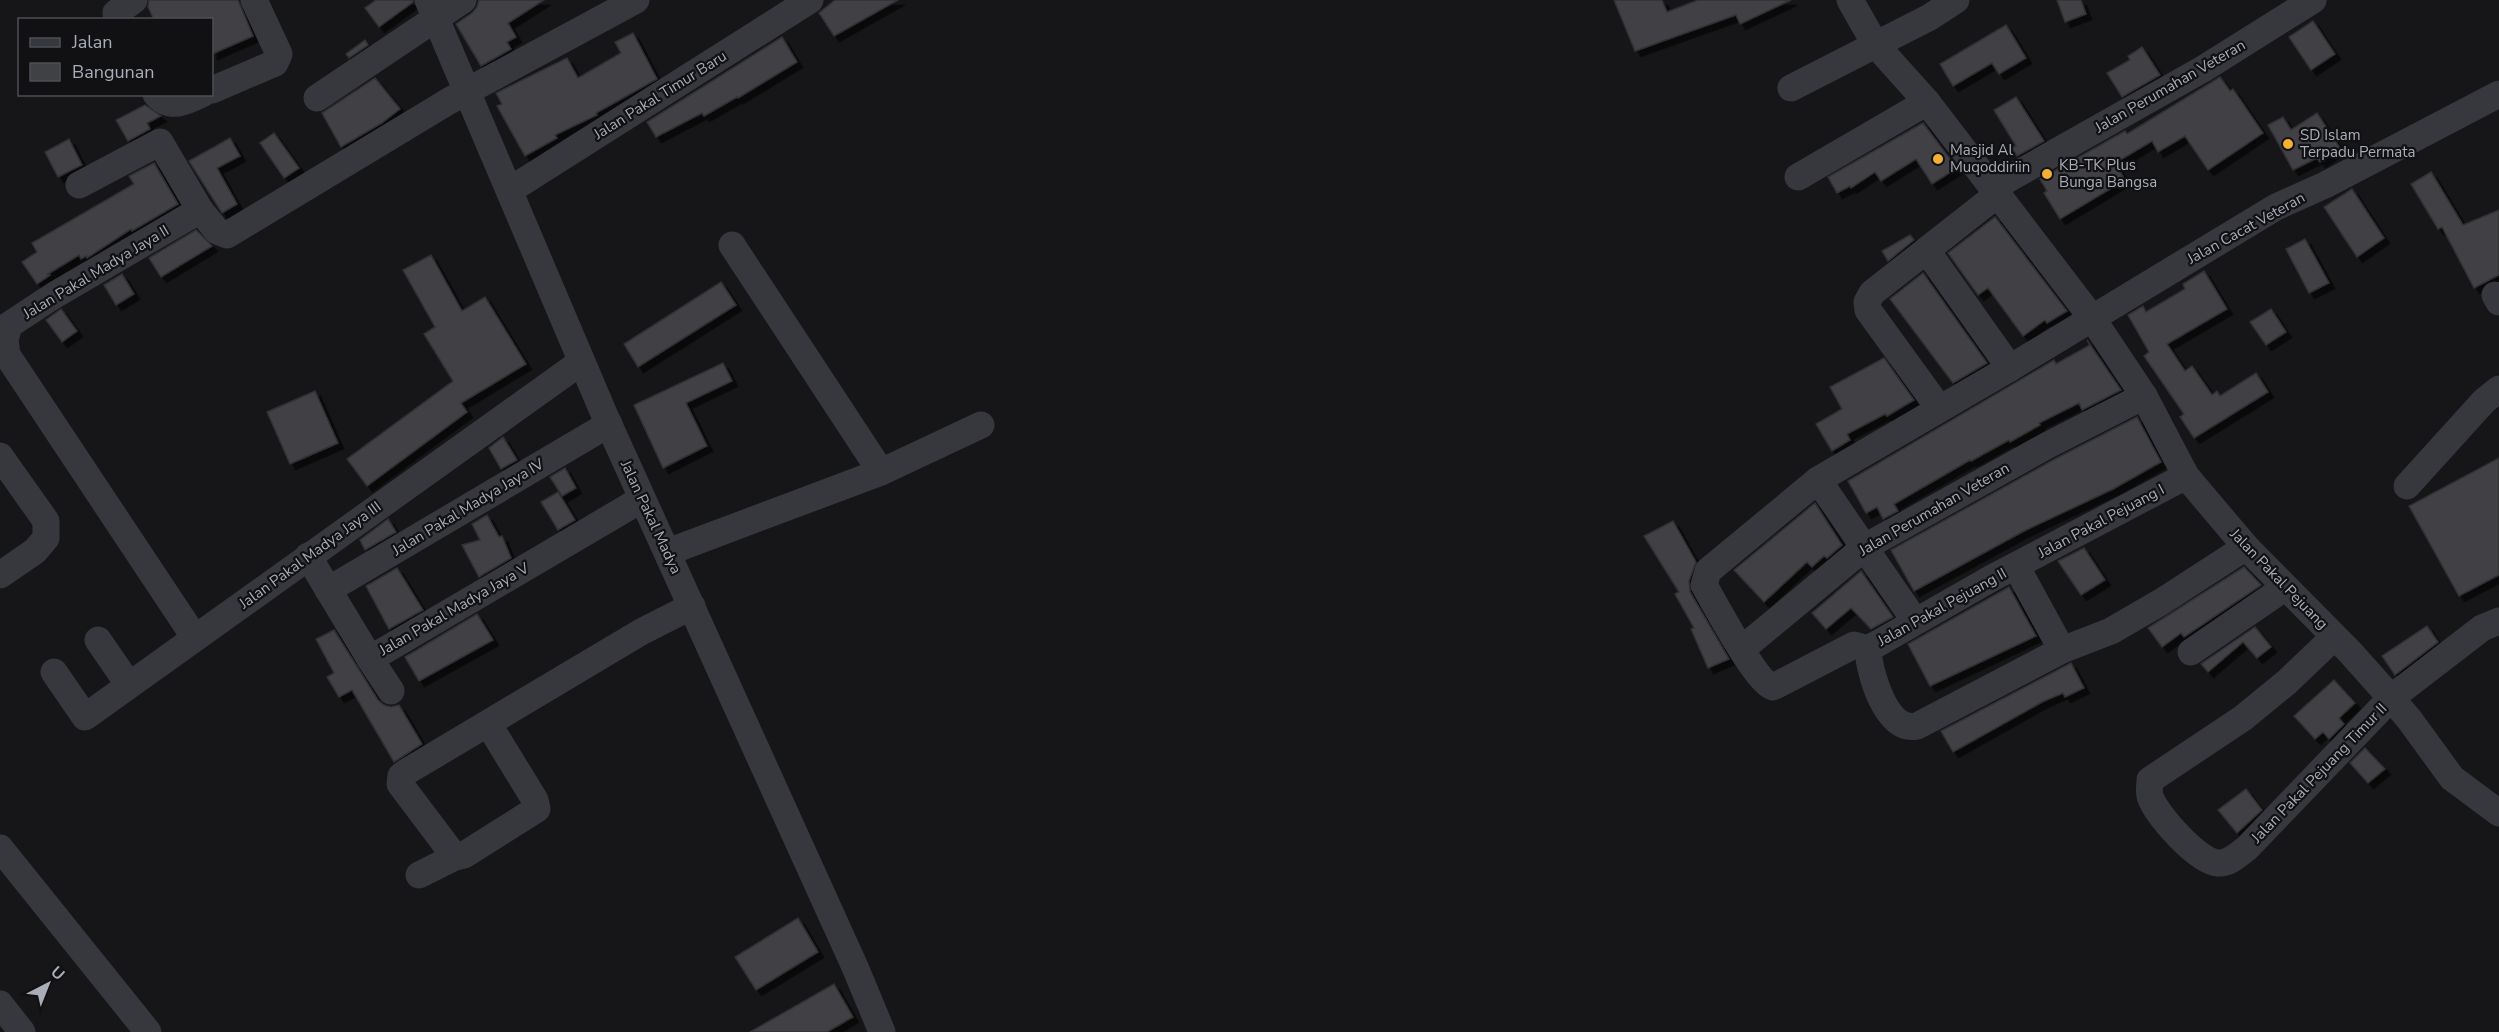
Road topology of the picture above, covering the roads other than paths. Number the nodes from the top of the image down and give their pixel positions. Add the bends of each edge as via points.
1 (134, 0) edge
2 (254, 0) edge
3 (463, 0) edge
4 (636, 0) edge
5 (810, 0) edge
6 (1850, 0) edge
7 (1956, 0) edge
8 (2313, 0) edge
9 (431, 9) edge
10 (117, 18) edge
11 (1875, 44) junction
12 (1791, 88) dead end
13 (213, 90) edge
14 (466, 93) junction
15 (2499, 94) edge
16 (157, 96) edge
17 (198, 96) edge
18 (317, 98) dead end
19 (1927, 102) junction
20 (1798, 177) dead end
21 (79, 185) dead end
22 (510, 190) junction
23 (1996, 190) junction
24 (200, 210) junction
25 (732, 245) dead end
26 (1927, 251) junction
27 (2092, 318) junction
28 (581, 362) junction
29 (2010, 368) junction
30 (2499, 389) edge
31 (2144, 396) junction
32 (1939, 408) junction
33 (609, 424) junction
34 (981, 425) dead end
35 (0, 456) edge
36 (881, 472) junction
37 (2186, 476) junction
38 (1818, 480) junction
39 (2406, 486) dead end
40 (642, 499) junction
41 (1865, 547) junction
42 (2246, 547) junction
43 (668, 552) junction
44 (308, 556) junction
45 (2016, 566) junction
46 (0, 575) edge
47 (2284, 588) junction
48 (328, 590) junction
49 (692, 606) junction
50 (1915, 621) junction
51 (2499, 621) edge
52 (2334, 637) junction
53 (195, 638) junction
54 (98, 640) dead end
55 (1742, 649) junction
56 (1868, 649) junction
57 (2062, 650) junction
58 (2191, 652) dead end
59 (370, 659) junction
60 (54, 672) dead end
61 (129, 686) junction
62 (391, 691) dead end
63 (2391, 698) junction
64 (489, 724) junction
65 (2499, 813) edge
66 (0, 848) edge
67 (455, 857) junction
68 (419, 875) dead end
69 (0, 1004) edge
70 (22, 1032) edge
71 (148, 1032) edge
72 (882, 1032) edge

1 - 10 street via 116,13
2 - 13 street via 278,58
3 - 9 street
4 - 14 street
5 - 22 street, Jalan Pakal Timur Baru
6 - 11 street
7 - 11 street
8 - 23 street, Jalan Perumahan Veteran via 2204,69
9 - 14 street, Jalan Pakal Madya
9 - 18 street
11 - 12 street
11 - 19 street
14 - 22 street, Jalan Pakal Madya
14 - 24 street via 227,235 217,231
15 - 27 street, Jalan Cacat Veteran via 2276,207
16 - 17 street via 161,101 178,105
19 - 20 street
19 - 23 street
21 - 24 street via 160,142
22 - 28 street, Jalan Pakal Madya
23 - 26 street, Jalan Perumahan Veteran
23 - 27 street
24 - 53 street, Jalan Pakal Madya Jaya II via 52,296 9,325 5,340 7,355
25 - 36 street
26 - 29 street
26 - 32 street, Jalan Perumahan Veteran via 1872,294 1867,306
27 - 29 street
27 - 31 street, Jalan Pakal Pejuang
28 - 33 street, Jalan Pakal Madya
28 - 44 street, Jalan Pakal Madya Jaya III
29 - 32 street
30 - 39 street
31 - 37 street, Jalan Pakal Pejuang
31 - 41 street, Jalan Perumahan Veteran
32 - 38 street
33 - 40 street, Jalan Pakal Madya
33 - 48 street, Jalan Pakal Madya Jaya IV
34 - 36 street
35 - 46 street via 46,521 46,538 35,551
36 - 43 street
37 - 42 street, Jalan Pakal Pejuang
37 - 45 street, Jalan Pakal Pejuang I
38 - 41 street
38 - 55 street via 1705,576 1704,585
40 - 43 street, Jalan Pakal Madya
40 - 59 street, Jalan Pakal Madya Jaya V
41 - 50 street
41 - 55 street, Jalan Perumahan Veteran
42 - 47 street, Jalan Pakal Pejuang
42 - 57 street via 2111,631
43 - 49 street, Jalan Pakal Madya
44 - 48 street, Jalan Pakal Madya Jaya V
44 - 53 street, Jalan Pakal Madya Jaya III
45 - 50 street, Jalan Pakal Pejuang II
45 - 57 street
47 - 52 street, Jalan Pakal Pejuang
47 - 58 street
48 - 59 street, Jalan Pakal Madya Jaya V
49 - 64 street via 640,632
49 - 72 street, Jalan Pakal Madya
50 - 56 street, Jalan Pakal Pejuang II
51 - 63 street, Jalan Pakal Pejuang Timur II via 2482,628
52 - 63 street, Jalan Pakal Pejuang
52 - 63 street, Jalan Pakal Pejuang Timur II via 2243,718 2150,780 2150,797 2170,829 2205,858 2228,862 2247,848
53 - 61 street, Jalan Pakal Madya Jaya III
54 - 61 street
55 - 56 street via 1765,683 1773,687 1854,645
56 - 57 street via 1869,669 1879,696 1899,722 1910,727
59 - 62 street
60 - 61 street, Jalan Pakal Madya Jaya III via 85,717
63 - 65 street, Jalan Pakal Pejuang via 2452,778
64 - 67 street via 535,800 537,810
64 - 67 street via 406,772 399,784
66 - 71 street
67 - 68 street
69 - 70 street

